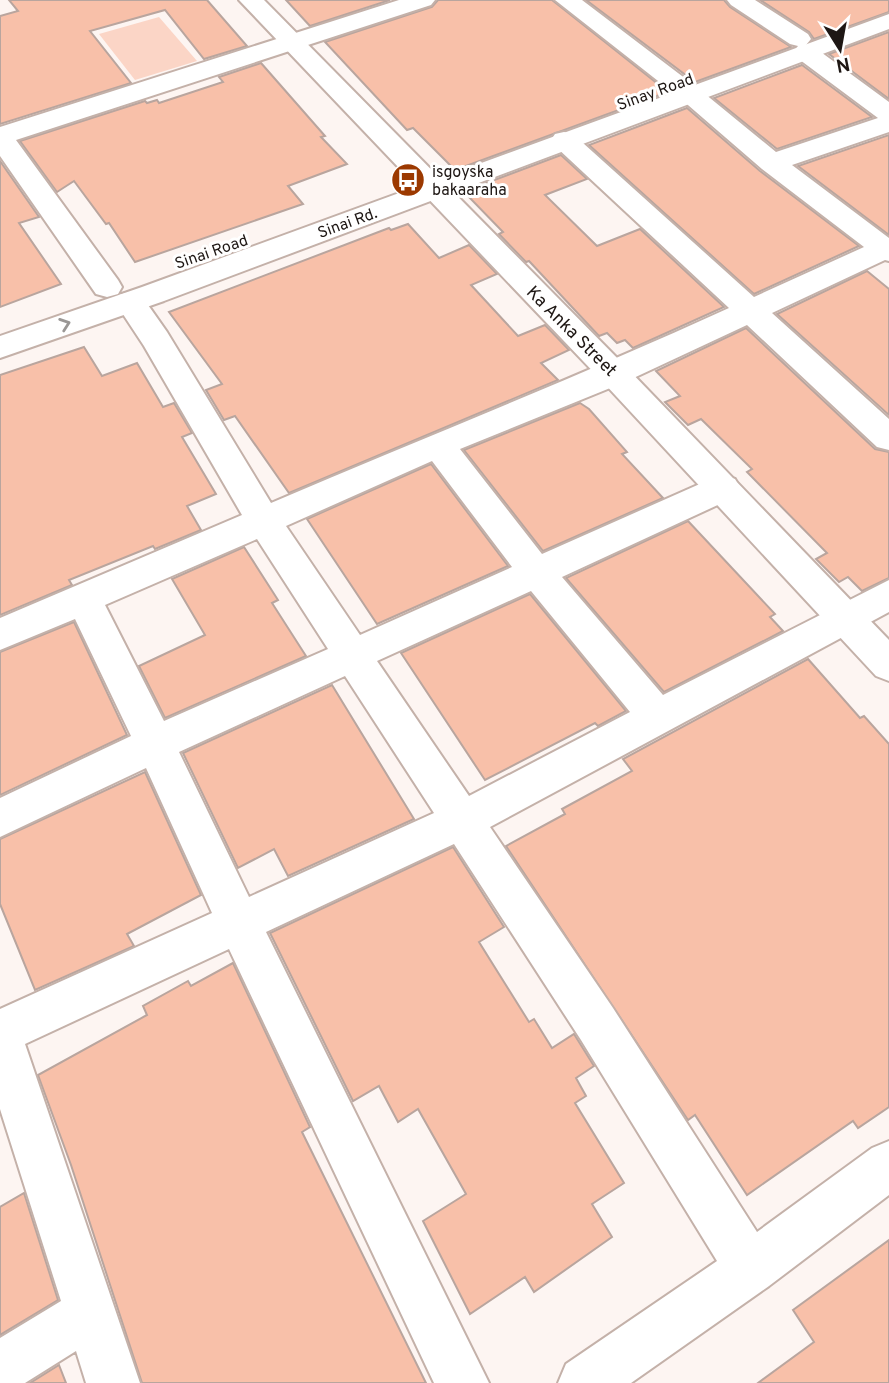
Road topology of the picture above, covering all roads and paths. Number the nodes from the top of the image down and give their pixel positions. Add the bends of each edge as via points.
1 (251, 0) edge
2 (423, 0) edge
3 (567, 0) edge
4 (739, 0) edge
5 (889, 7) edge
6 (889, 21) edge
7 (292, 42) junction
8 (802, 46) junction
9 (683, 88) junction
10 (889, 114) edge
11 (889, 123) edge
12 (0, 136) edge
13 (564, 140) junction
14 (772, 163) junction
15 (427, 183) junction
16 (888, 249) edge
17 (118, 295) junction
18 (754, 311) junction
19 (0, 323) edge
20 (0, 346) edge
21 (614, 374) junction
22 (889, 438) edge
23 (438, 445) junction
24 (723, 488) junction
25 (263, 520) junction
26 (537, 573) junction
27 (889, 595) edge
28 (83, 597) junction
29 (846, 619) junction
30 (0, 635) edge
31 (353, 657) junction
32 (889, 665) edge
33 (659, 719) junction
34 (155, 744) junction
35 (0, 818) edge
36 (463, 820) junction
37 (238, 922) junction
38 (0, 1035) edge
39 (889, 1165) edge
40 (751, 1268) junction
41 (89, 1313) junction
42 (0, 1368) edge
43 (113, 1383) edge
44 (462, 1383) edge
45 (585, 1383) edge

1 - 7 street, Ka Anka Street
2 - 7 street
3 - 9 street
4 - 8 street
5 - 8 street
6 - 8 street
7 - 12 street
7 - 15 street, Ka Anka Street
8 - 9 street
8 - 10 street
9 - 13 street
9 - 14 street
9 - 15 street, Sinay Road
11 - 14 street
12 - 17 street
13 - 15 street
13 - 18 street
14 - 16 street
15 - 17 street, Sinai Road
15 - 21 street, Ka Anka Street
16 - 18 street
17 - 19 street, Sinai Road
20 -> 17 street
17 - 25 street via 156,340
18 - 21 street
18 - 22 street
21 - 23 street
21 - 24 street, Ka Anka Street
23 - 25 street
23 - 26 street
24 - 26 street
24 - 29 street, Ka Anka Street
25 - 28 street
25 - 31 street
26 - 31 street
26 - 33 street
27 - 29 street
28 - 30 street
28 - 34 street
29 - 32 street, Ka Anka Street
29 - 33 street
31 - 34 street
31 - 36 street
33 - 36 street
34 - 35 street
34 - 37 street
36 - 37 street
36 - 40 street
37 - 38 street
37 - 44 street
38 - 41 street
39 - 40 street
40 - 45 street
41 - 42 street
41 - 43 street

